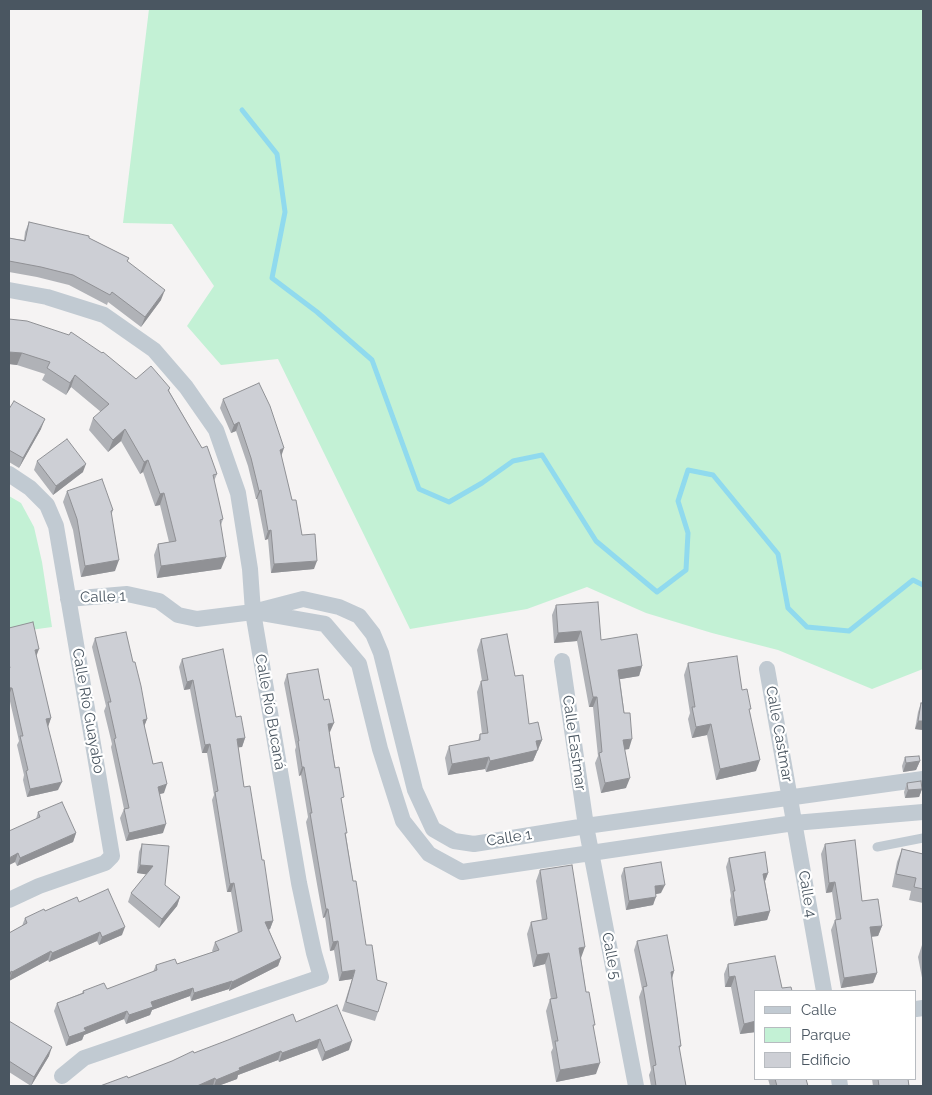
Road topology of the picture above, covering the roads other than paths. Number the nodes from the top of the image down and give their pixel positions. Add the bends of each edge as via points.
1 (9, 290) edge
2 (9, 474) edge
3 (68, 599) junction
4 (253, 612) junction
5 (562, 661) dead end
6 (767, 669) dead end
7 (923, 779) edge
8 (790, 798) junction
9 (923, 812) edge
10 (794, 823) junction
11 (586, 826) junction
12 (923, 838) edge
13 (877, 847) dead end
14 (591, 852) junction
15 (9, 900) edge
16 (824, 990) edge
17 (62, 1076) dead end
18 (636, 1086) edge

1 - 4 street, Calle Río Bucaná via 47,297 104,315 154,350 186,387 216,430 238,493
2 - 3 street, Calle Río Guayabo via 47,505 56,526
3 - 4 street, Calle 1 via 127,594 159,601 178,615 197,619
3 - 15 street, Calle Río Guayabo via 112,856 105,863
4 - 11 street, Calle 1 via 303,599 339,607 360,616 381,653 415,790 433,829 454,840 474,844
4 - 14 street, Calle 1 via 325,624 359,664 380,749 403,821 429,854 462,872
4 - 17 street, Calle Río Bucaná via 299,883 321,977 84,1058
5 - 11 street, Calle Eastmar
6 - 8 street, Calle Castmar
7 - 8 street, Calle 1
8 - 10 street, Calle 4
8 - 11 street, Calle 1
9 - 10 street, Calle 1
10 - 14 street, Calle 1
10 - 16 street, Calle 4
11 - 14 street, Calle 5
12 - 13 lane
14 - 18 street, Calle 5

